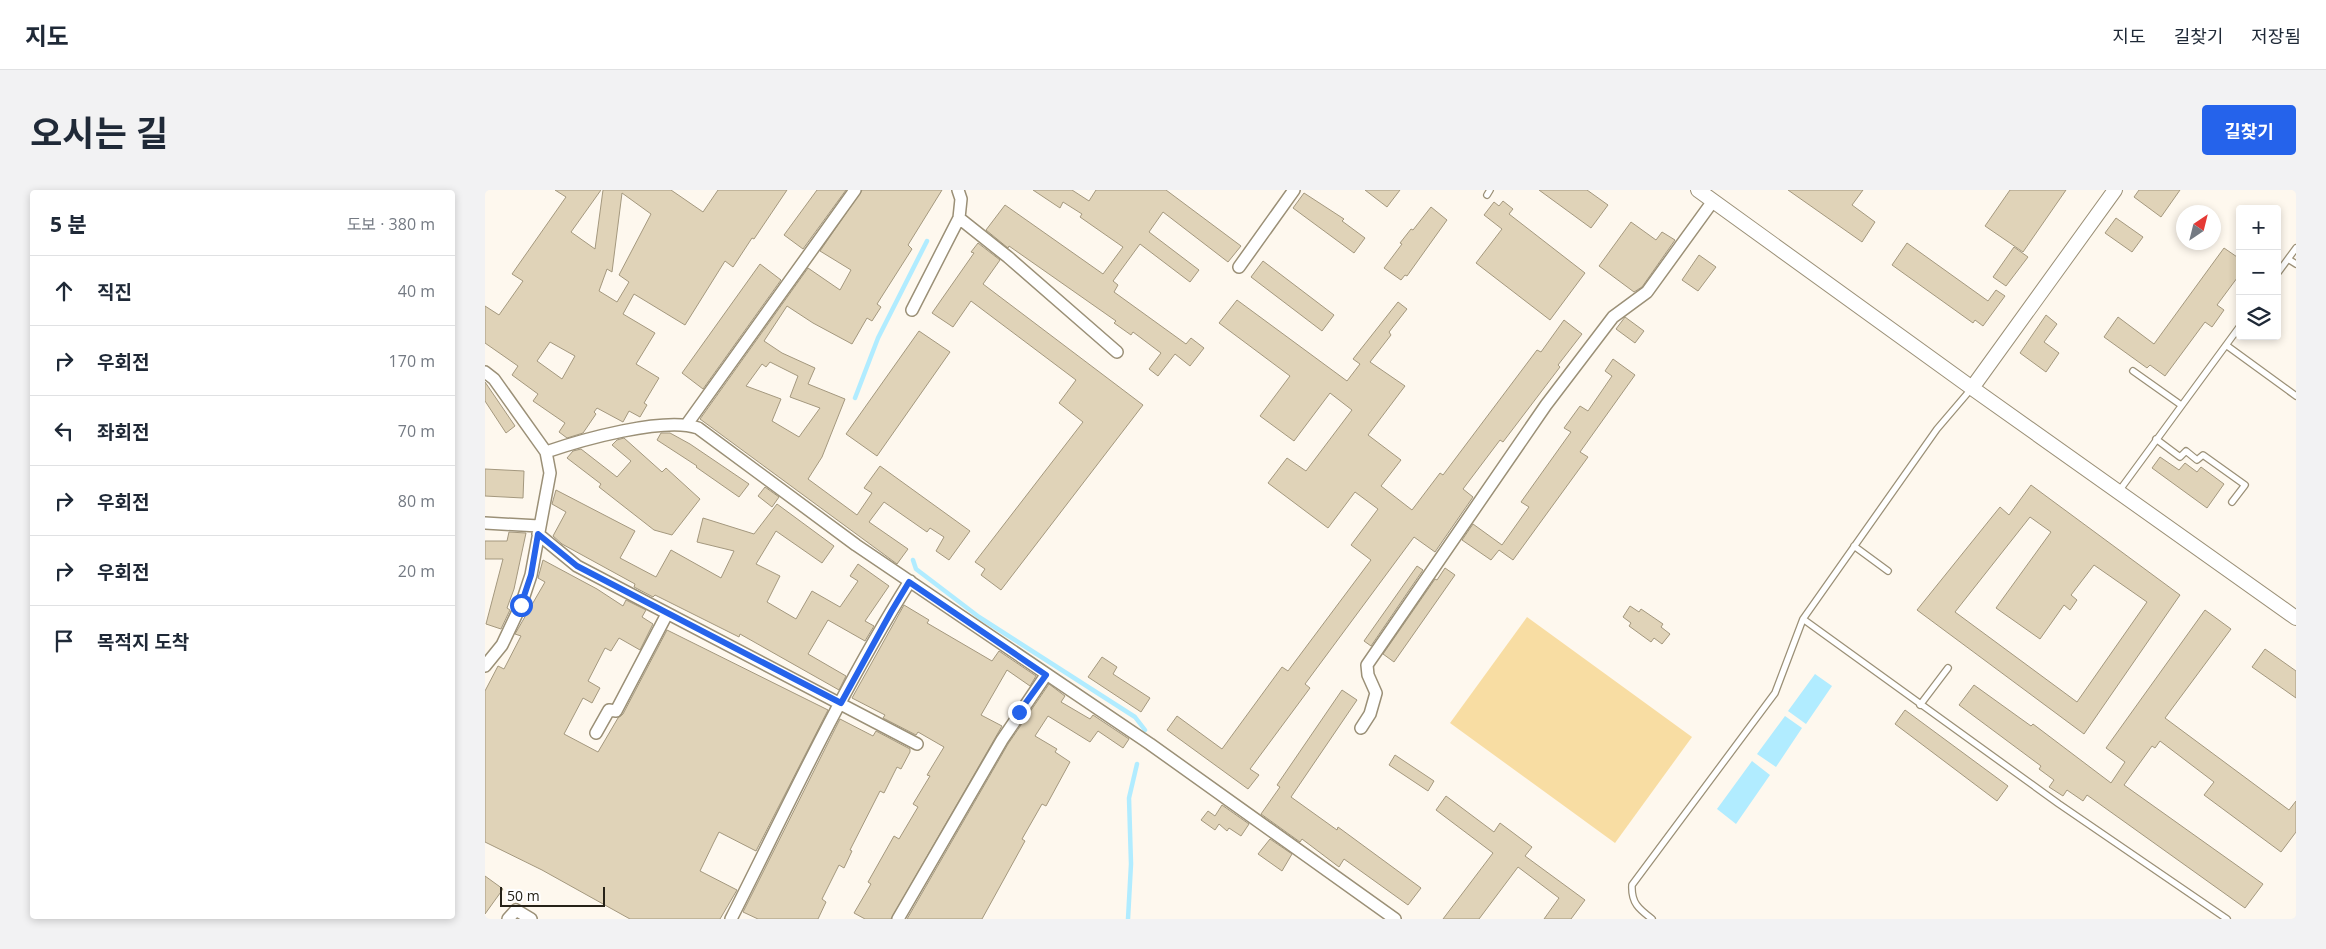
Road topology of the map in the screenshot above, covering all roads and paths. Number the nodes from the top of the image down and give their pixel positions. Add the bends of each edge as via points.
1 (855, 190) edge
2 (958, 190) edge
3 (1294, 190) edge
4 (1698, 190) edge
5 (2115, 190) edge
6 (1713, 201) junction
7 (959, 218) junction
8 (2296, 248) edge
9 (2288, 259) junction
10 (2296, 264) edge
11 (1239, 267) dead end
12 (2281, 269) edge
13 (912, 310) dead end
14 (2236, 331) edge
15 (2226, 345) junction
16 (1117, 352) dead end
17 (2133, 371) dead end
18 (485, 372) edge
19 (1971, 388) junction
20 (2296, 396) edge
21 (2181, 405) junction
22 (687, 424) junction
23 (2156, 439) junction
24 (546, 452) junction
25 (2119, 491) junction
26 (2232, 502) dead end
27 (485, 523) edge
28 (539, 530) junction
29 (1854, 546) junction
30 (1888, 571) dead end
31 (909, 582) junction
32 (667, 614) junction
33 (2296, 618) edge
34 (1803, 620) junction
35 (485, 666) edge
36 (1948, 668) dead end
37 (1046, 675) junction
38 (841, 703) junction
39 (1920, 705) junction
40 (1361, 728) dead end
41 (596, 733) dead end
42 (917, 744) dead end
43 (508, 919) edge
44 (531, 919) edge
45 (731, 919) edge
46 (898, 919) edge
47 (1395, 919) edge
48 (1653, 919) edge
49 (2227, 919) edge

1 - 22 street
2 - 7 street via 961,199
3 - 11 street
4 - 6 street
5 - 19 street
6 - 19 street
6 - 40 street via 1647,292 1613,317 1546,405 1367,665 1377,693
7 - 13 street
7 - 16 street
8 - 9 lane
9 - 10 lane
9 - 12 lane
14 - 15 lane
15 - 20 lane
15 - 21 lane
17 - 21 lane
18 - 24 street
19 - 25 street
19 - 29 lane via 1937,429
21 - 23 lane
22 - 24 street via 660,424 571,443
22 - 31 street via 711,436
23 - 25 lane
23 - 26 lane via 2180,457 2186,452 2197,460 2203,455 2245,485
24 - 28 street via 550,473
25 - 33 street
27 - 28 street
28 - 32 street via 577,566
28 - 35 street via 531,575 521,605 502,645
29 - 30 lane
29 - 34 lane
31 - 37 street
31 - 38 street
32 - 38 street
32 - 41 street via 616,711 609,710
34 - 39 lane
34 - 48 lane via 1775,693 1632,885 1632,896 1638,909
36 - 39 lane
37 - 46 street via 1002,740
37 - 47 street via 1151,744
38 - 42 street
38 - 45 street
39 - 49 lane
43 - 44 street via 516,910

